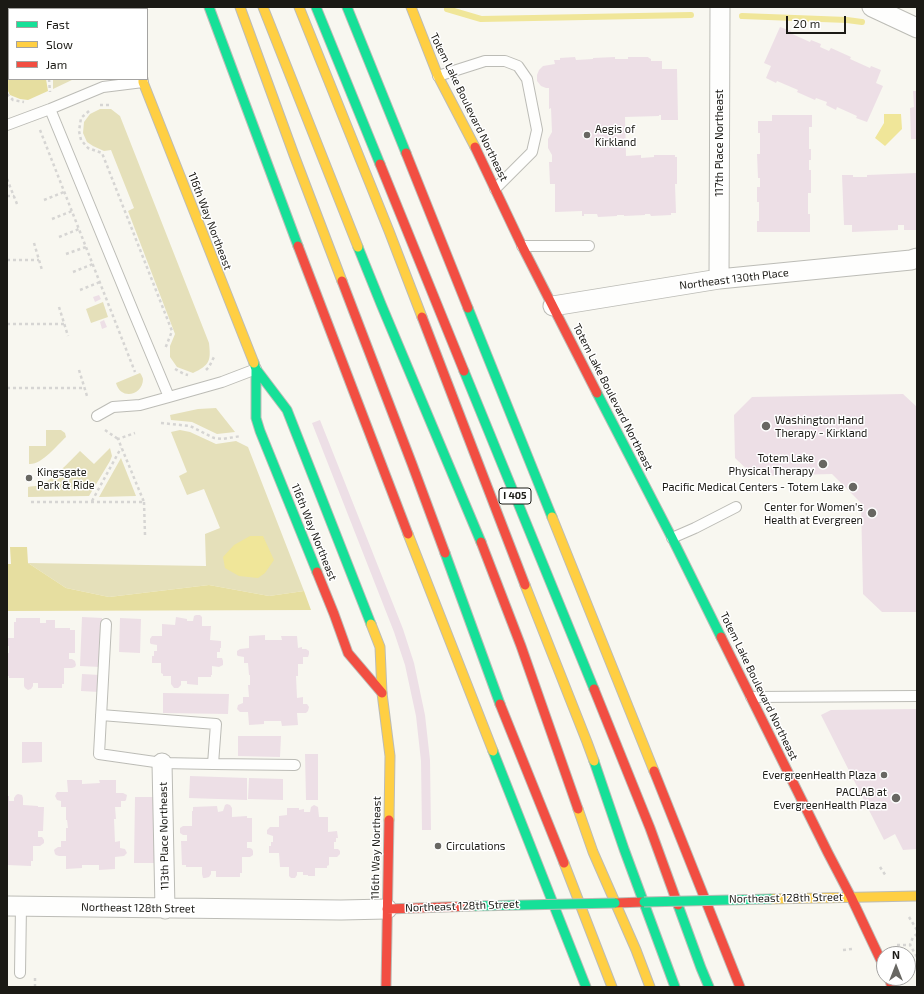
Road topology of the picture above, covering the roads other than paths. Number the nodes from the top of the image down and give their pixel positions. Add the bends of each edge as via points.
1 (209, 7) edge
2 (240, 7) edge
3 (263, 7) edge
4 (299, 7) edge
5 (316, 7) edge
6 (348, 7) edge
7 (411, 7) edge
8 (720, 7) edge
9 (872, 7) edge
10 (917, 28) edge
11 (438, 76) junction
12 (141, 80) edge
13 (50, 109) junction
14 (7, 125) edge
15 (495, 189) junction
16 (522, 246) junction
17 (589, 246) dead end
18 (917, 258) edge
19 (719, 279) junction
20 (553, 306) junction
21 (256, 369) junction
22 (169, 397) junction
23 (97, 416) dead end
24 (736, 507) dead end
25 (672, 538) junction
26 (106, 624) dead end
27 (382, 693) junction
28 (917, 696) edge
29 (751, 697) junction
30 (101, 715) junction
31 (162, 763) junction
32 (213, 764) junction
33 (295, 765) dead end
34 (917, 896) edge
35 (851, 897) junction
36 (644, 902) junction
37 (615, 903) junction
38 (14, 906) edge
39 (165, 909) junction
40 (387, 909) junction
41 (876, 947) edge
42 (20, 972) dead end
43 (386, 987) edge
44 (586, 987) edge
45 (612, 987) edge
46 (650, 987) edge
47 (675, 987) edge
48 (709, 987) edge
49 (740, 987) edge

1 - 44 main road via 412,546
2 - 45 main road via 499,701
3 - 37 main road via 381,304 476,530 521,646 593,852
4 - 36 main road via 396,247 587,742
5 - 48 main road, I 405 via 650,828
6 - 49 main road, I 405
7 - 11 main road, Totem Lake Boulevard Northeast
8 - 19 street, 117th Place Northeast
9 - 10 street
11 - 15 main road, Totem Lake Boulevard Northeast
11 - 15 lane via 485,61 505,62 518,66 527,79 537,130 532,152
12 - 13 lane via 103,87
12 - 21 main road, 116th Way Northeast
13 - 14 lane
13 - 22 lane
15 - 16 main road, Totem Lake Boulevard Northeast
16 - 17 lane
16 - 20 main road, Totem Lake Boulevard Northeast
18 - 19 street, Northeast 130th Place
19 - 20 street, Northeast 130th Place
20 - 25 main road, Totem Lake Boulevard Northeast
21 - 22 lane
21 - 27 main road, 116th Way Northeast via 287,410 380,647
21 - 27 main road, 116th Way Northeast via 256,418 260,431 348,653
22 - 23 lane via 140,405 113,407
24 - 25 lane
25 - 29 main road, Totem Lake Boulevard Northeast
26 - 30 lane
27 - 40 main road, 116th Way Northeast via 390,756
28 - 29 lane
29 - 35 main road, Totem Lake Boulevard Northeast
30 - 31 lane via 99,754
30 - 32 lane via 216,724
31 - 32 lane
31 - 39 street, 113th Place Northeast
32 - 33 lane
34 - 35 main road, Northeast 128th Street
35 - 36 main road, Northeast 128th Street, bridge
35 - 41 main road, Totem Lake Boulevard Northeast
36 - 37 main road, Northeast 128th Street
36 - 47 main road
37 - 40 main road, Northeast 128th Street, bridge
37 - 46 main road
38 - 39 street, Northeast 128th Street
38 - 42 lane
39 - 40 street, Northeast 128th Street
40 - 43 main road, 116th Way Northeast

